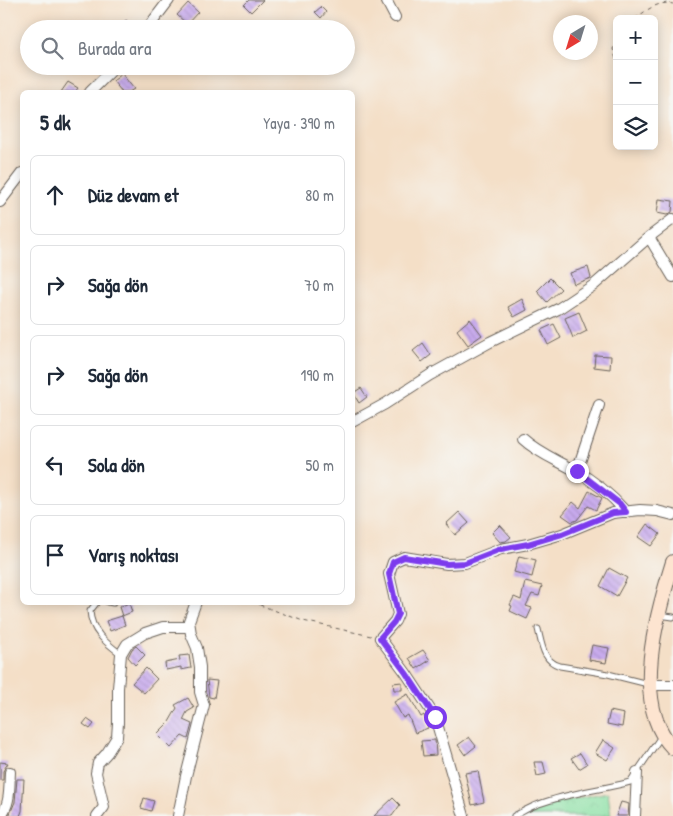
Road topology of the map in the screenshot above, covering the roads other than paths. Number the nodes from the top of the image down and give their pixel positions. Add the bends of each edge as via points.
1 (169, 0) edge
2 (386, 0) edge
3 (395, 16) dead end
4 (154, 20) edge
5 (107, 75) edge
6 (92, 90) edge
7 (20, 176) edge
8 (0, 202) edge
9 (673, 219) edge
10 (649, 237) junction
11 (673, 277) edge
12 (599, 405) dead end
13 (355, 420) edge
14 (524, 439) dead end
15 (577, 471) junction
16 (626, 512) junction
17 (673, 515) edge
18 (673, 562) edge
19 (95, 605) edge
20 (195, 605) edge
21 (659, 615) junction
22 (673, 617) edge
23 (190, 627) junction
24 (538, 629) dead end
25 (121, 654) junction
26 (651, 685) junction
27 (673, 685) edge
28 (662, 735) junction
29 (673, 748) edge
30 (10, 772) dead end
31 (637, 772) junction
32 (0, 816) edge
33 (97, 816) edge
34 (178, 816) edge
35 (464, 816) edge
36 (514, 816) edge
37 (635, 816) edge

1 - 4 street
2 - 3 street
5 - 6 street
7 - 8 street
9 - 10 street
10 - 11 street
10 - 13 street via 594,285 558,309 490,342
12 - 15 street
14 - 15 street via 533,448
15 - 16 street
16 - 17 street via 640,510
16 - 35 street via 613,513 562,534 501,549 465,563 447,564 404,557 393,562 389,574 398,614 380,638 435,717
18 - 21 main road
19 - 25 lane via 90,611 93,625
20 - 23 street
21 - 22 lane
21 - 26 main road via 652,654
23 - 25 street via 163,627 144,633 127,644
23 - 34 street via 197,648 204,705
24 - 26 lane via 544,654 553,664
25 - 33 street via 117,737 98,763 96,773 104,807
26 - 27 street
26 - 28 main road via 654,713
28 - 29 main road
28 - 31 lane
30 - 32 street via 6,810
31 - 36 lane via 630,782 537,804
31 - 37 street

